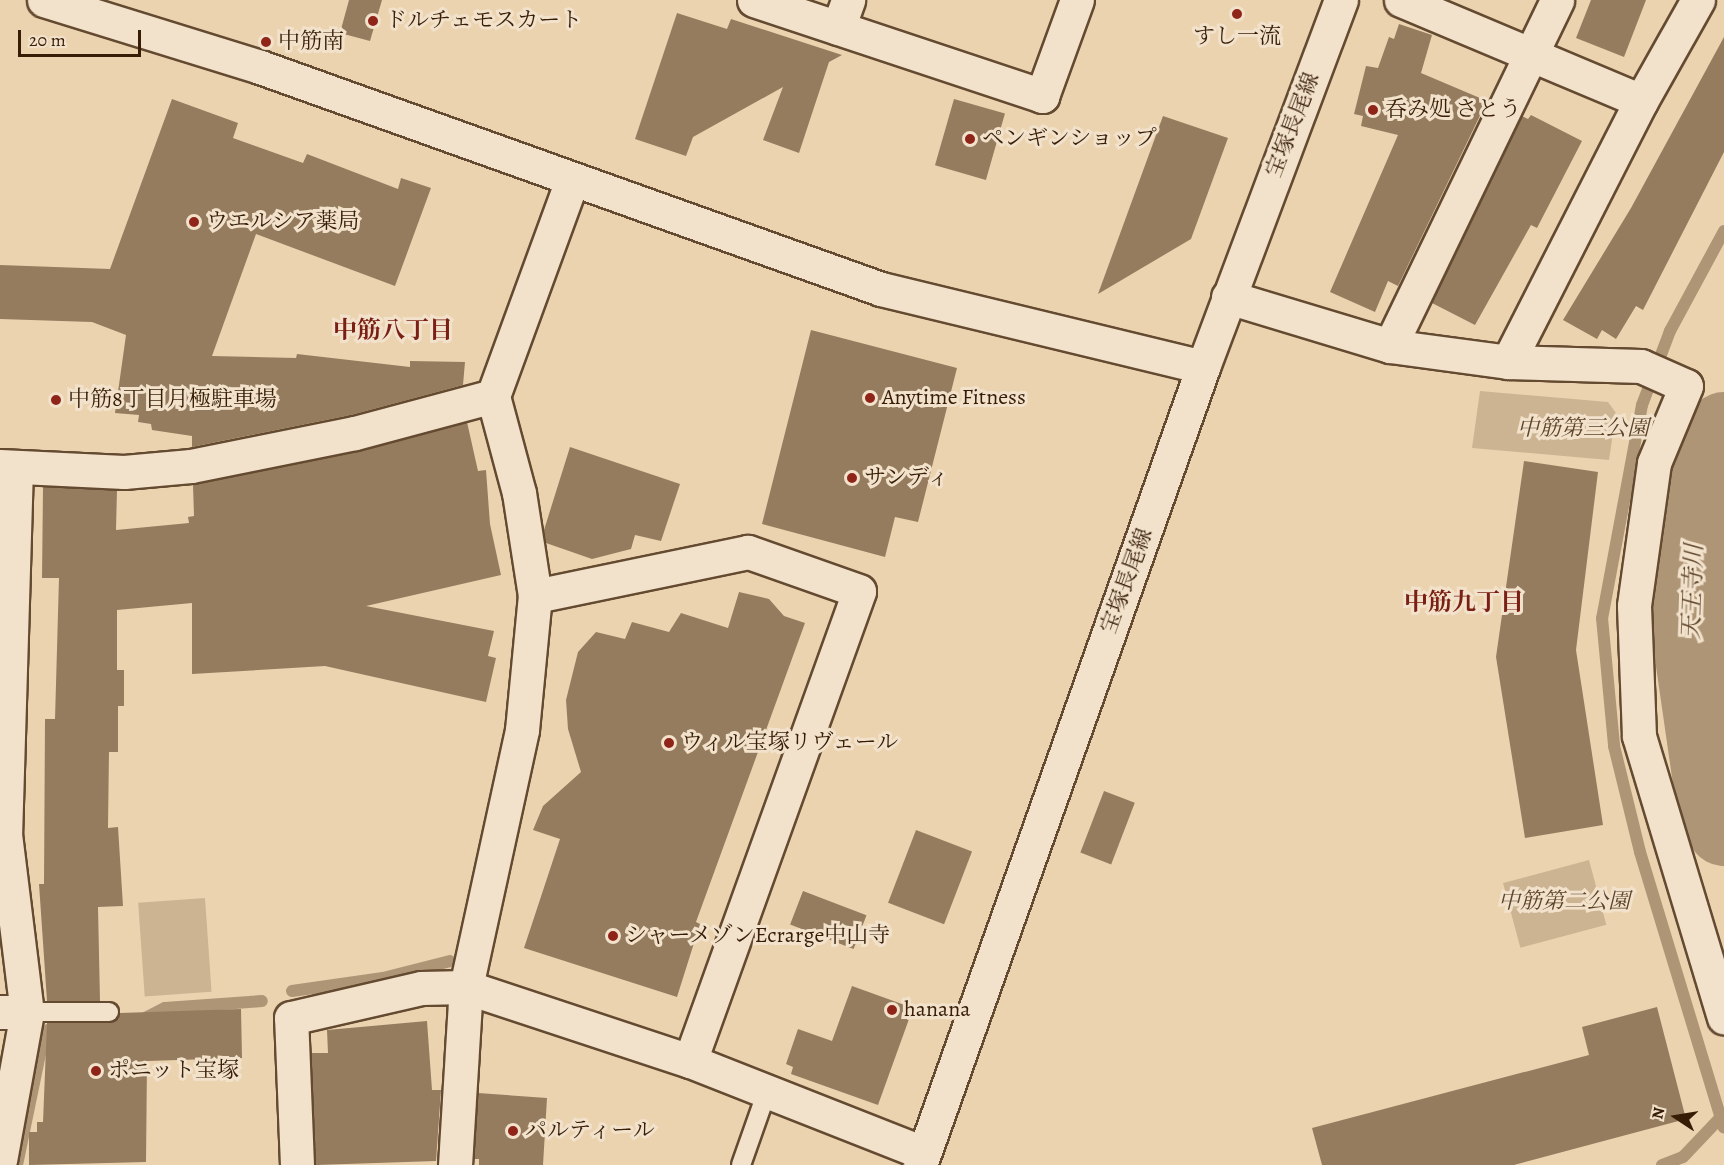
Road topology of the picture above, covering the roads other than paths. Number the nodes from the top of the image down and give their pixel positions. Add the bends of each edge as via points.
1 (44, 0) edge
2 (754, 0) edge
3 (1077, 0) edge
4 (1341, 0) edge
5 (1401, 0) edge
6 (1557, 0) edge
7 (1698, 0) edge
8 (843, 14) edge
9 (1532, 54) junction
10 (1641, 101) junction
11 (572, 180) junction
12 (1228, 297) junction
13 (1390, 346) junction
14 (1508, 362) junction
15 (1203, 367) junction
16 (493, 396) junction
17 (8, 467) edge
18 (536, 596) junction
19 (466, 987) junction
20 (14, 1012) edge
21 (109, 1012) dead end
22 (1724, 1017) edge
23 (690, 1061) junction
24 (766, 1091) junction
25 (922, 1159) edge
26 (0, 1160) edge
27 (297, 1165) edge
28 (454, 1165) edge
29 (741, 1165) edge

1 - 11 street via 260,67
2 - 8 street
3 - 8 street via 1042,96
4 - 12 street, 宝塚長尾線
5 - 9 street
6 - 9 street
7 - 10 street
9 - 10 street
9 - 13 street
10 - 14 street
11 - 15 street via 881,289
11 - 16 street
12 - 13 street
12 - 15 street, 宝塚長尾線
13 - 14 street
14 - 22 street via 1653,370 1686,386 1654,463 1634,606 1639,736
15 - 25 street, 宝塚長尾線
16 - 17 street via 355,434 191,466 124,472
16 - 18 street via 519,493
17 - 20 street via 5,834
18 - 19 street via 522,730
18 - 23 street via 748,552 859,591
19 - 23 street
19 - 27 street via 421,988 291,1018
19 - 28 street
20 - 21 lane
20 - 26 street
23 - 24 street
24 - 25 street
24 - 29 lane

